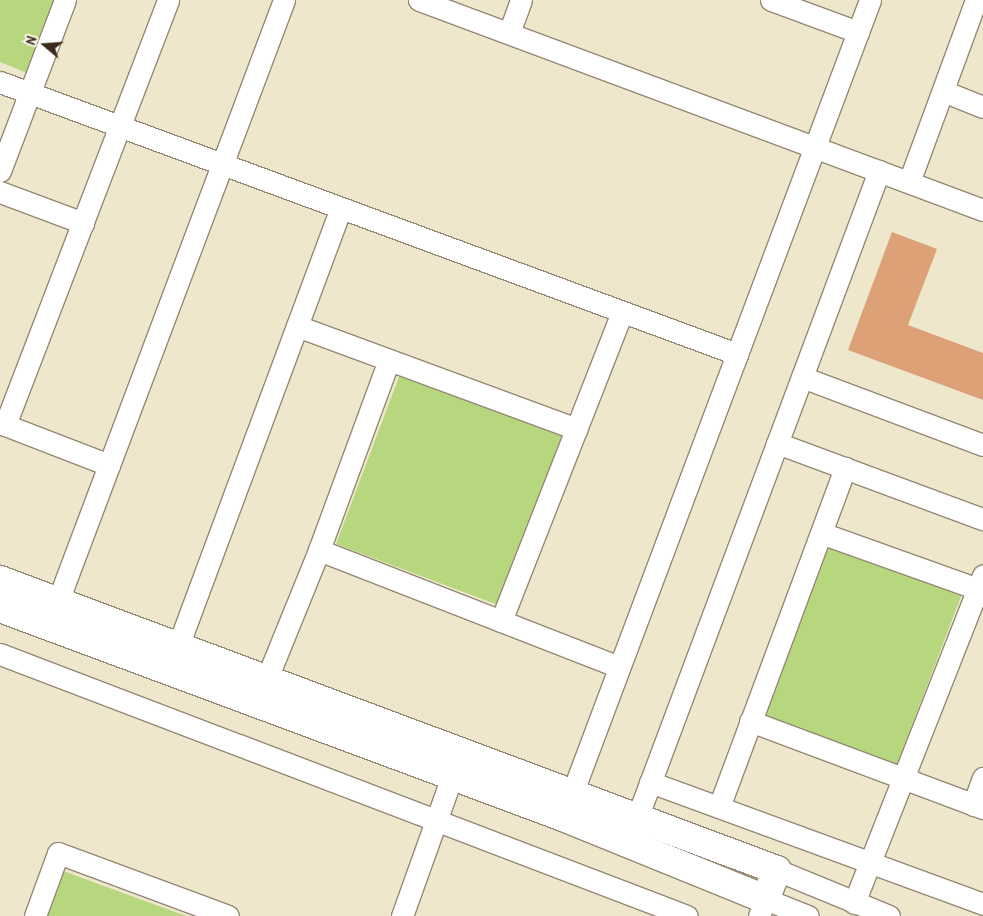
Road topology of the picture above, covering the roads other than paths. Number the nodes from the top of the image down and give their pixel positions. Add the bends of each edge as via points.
1 (65, 0) edge
2 (168, 0) edge
3 (284, 0) edge
4 (419, 0) edge
5 (521, 0) edge
6 (771, 0) edge
7 (870, 0) edge
8 (976, 0) edge
9 (976, 24) edge
10 (858, 32) junction
11 (509, 33) junction
12 (0, 82) edge
13 (943, 91) junction
14 (30, 93) junction
15 (983, 107) edge
16 (119, 126) junction
17 (815, 147) junction
18 (222, 164) junction
19 (0, 171) edge
20 (879, 171) junction
21 (909, 182) junction
22 (0, 192) edge
23 (341, 208) junction
24 (983, 210) edge
25 (83, 223) junction
26 (622, 312) junction
27 (297, 326) junction
28 (737, 354) junction
29 (389, 360) junction
30 (802, 377) junction
31 (3, 424) edge
32 (576, 429) junction
33 (777, 443) junction
34 (983, 445) edge
35 (109, 465) junction
36 (845, 468) junction
37 (983, 519) edge
38 (821, 533) junction
39 (318, 550) junction
40 (0, 580) edge
41 (980, 583) edge
42 (58, 601) junction
43 (0, 608) edge
44 (501, 621) junction
45 (49, 626) junction
46 (178, 646) junction
47 (0, 654) edge
48 (620, 667) junction
49 (262, 691) junction
50 (750, 721) junction
51 (452, 776) junction
52 (902, 778) junction
53 (983, 778) edge
54 (650, 782) junction
55 (568, 805) junction
56 (719, 807) junction
57 (978, 807) edge
58 (437, 818) junction
59 (637, 818) junction
60 (868, 862) junction
61 (776, 870) junction
62 (854, 903) junction
63 (983, 904) edge
64 (762, 908) edge
65 (677, 914) edge
66 (225, 915) edge
67 (35, 916) edge
68 (402, 916) edge
69 (808, 916) edge
70 (889, 916) edge

1 - 14 street
2 - 16 street
3 - 18 street
4 - 11 street
5 - 11 street
6 - 10 street
7 - 10 street
8 - 9 street
9 - 13 street
10 - 17 street
11 - 17 street
12 - 14 street
13 - 15 street
13 - 21 street
14 - 16 street
14 - 19 street
16 - 18 street
16 - 25 street
17 - 20 street
17 - 28 street
18 - 23 street
18 - 35 street
20 - 21 street
20 - 30 street
21 - 24 street
22 - 25 street
23 - 26 street
23 - 27 street
25 - 31 street
26 - 28 street
26 - 32 street
27 - 29 street
27 - 46 street
28 - 48 street
29 - 32 street
29 - 39 street
30 - 33 street
30 - 34 street
31 - 35 street
32 - 44 street
33 - 36 street
33 - 54 street
35 - 42 street
36 - 37 street
36 - 38 street
38 - 41 street
38 - 50 street
39 - 44 street
39 - 49 street
40 - 42 street
41 - 52 street
42 - 45 street
42 - 46 street
43 - 45 street
44 - 48 street
45 - 49 street
46 - 49 street
47 - 58 street
48 - 55 street
49 - 51 street
49 - 55 street
50 - 52 street
50 - 56 street
51 - 55 street
51 - 58 street
52 - 57 street
52 - 60 street
53 - 57 street
54 - 56 street
54 - 59 street
55 - 59 street
55 - 64 street
56 - 60 street
58 - 65 street
58 - 68 street
59 - 61 street
60 - 62 street
60 - 63 street
61 - 62 street
61 - 64 street
62 - 70 street
64 - 69 street
66 - 67 street via 58,853

